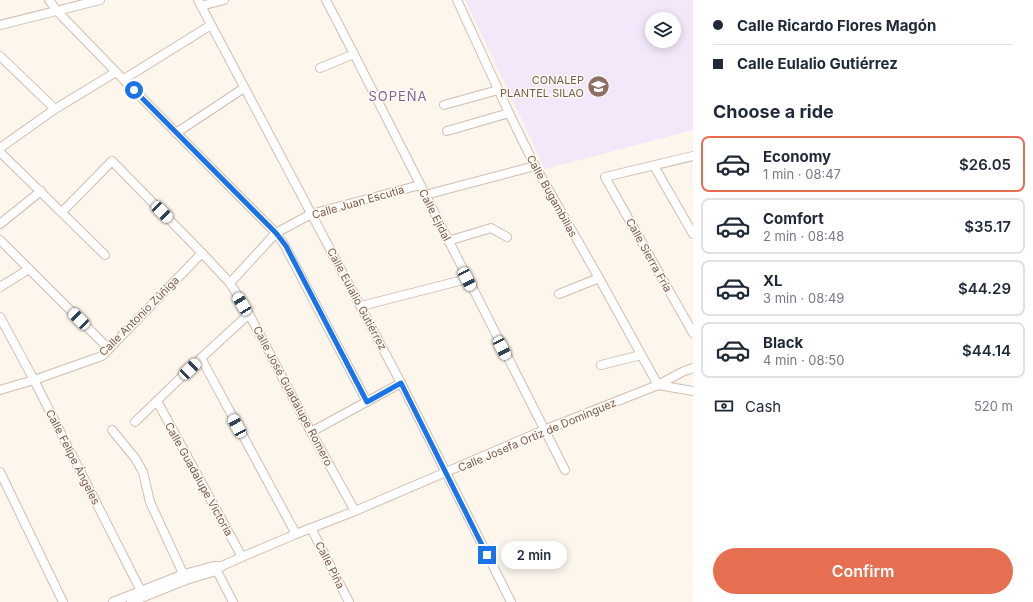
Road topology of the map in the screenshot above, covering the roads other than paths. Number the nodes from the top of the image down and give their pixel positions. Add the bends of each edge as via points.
1 (49, 0) edge
2 (100, 0) edge
3 (224, 0) edge
4 (326, 0) edge
5 (457, 0) edge
6 (199, 3) edge
7 (57, 10) junction
8 (0, 25) edge
9 (211, 25) junction
10 (354, 54) junction
11 (0, 56) edge
12 (320, 68) dead end
13 (116, 72) junction
14 (124, 79) junction
15 (244, 88) junction
16 (498, 90) junction
17 (444, 105) dead end
18 (55, 109) junction
19 (509, 113) junction
20 (447, 131) dead end
21 (176, 133) junction
22 (0, 148) edge
23 (0, 152) edge
24 (693, 158) edge
25 (535, 166) junction
26 (654, 166) junction
27 (420, 185) junction
28 (41, 192) junction
29 (425, 195) junction
30 (62, 212) junction
31 (311, 214) junction
32 (0, 224) edge
33 (276, 233) junction
34 (693, 234) edge
35 (507, 237) dead end
36 (0, 240) edge
37 (448, 241) junction
38 (202, 253) junction
39 (105, 255) dead end
40 (29, 269) junction
41 (599, 278) junction
42 (467, 279) junction
43 (230, 283) junction
44 (0, 287) edge
45 (559, 294) dead end
46 (361, 306) junction
47 (249, 314) junction
48 (0, 317) edge
49 (693, 333) edge
50 (109, 349) junction
51 (642, 355) junction
52 (201, 358) junction
53 (601, 365) dead end
54 (693, 369) edge
55 (34, 380) junction
56 (401, 383) junction
57 (658, 385) junction
58 (0, 390) edge
59 (693, 391) edge
60 (157, 401) junction
61 (367, 402) junction
62 (135, 422) dead end
63 (112, 430) dead end
64 (544, 430) junction
65 (311, 432) junction
66 (565, 470) dead end
67 (0, 472) edge
68 (446, 473) junction
69 (356, 512) junction
70 (311, 528) junction
71 (296, 534) junction
72 (242, 557) junction
73 (215, 568) junction
74 (185, 577) junction
75 (142, 594) junction
76 (510, 600) edge
77 (63, 602) edge
78 (113, 602) edge
79 (131, 602) edge
80 (233, 602) edge
81 (349, 602) edge

1 - 7 street
2 - 7 street
3 - 6 street
4 - 10 street, Calle Ejidal
5 - 16 street, Calle Bugambilias
6 - 9 street, Calle Eulalio Gutiérrez
7 - 8 street
7 - 13 street
9 - 14 street
9 - 15 street, Calle Eulalio Gutiérrez
10 - 12 street
10 - 27 street, Calle Ejidal
11 - 18 street
13 - 14 street
13 - 18 street
14 - 21 street
15 - 21 street
15 - 31 street, Calle Eulalio Gutiérrez
16 - 17 street
16 - 19 street, Calle Bugambilias
18 - 22 street
19 - 20 street
19 - 25 street, Calle Bugambilias
21 - 33 street
23 - 28 street
24 - 26 street
25 - 29 street
25 - 41 street, Calle Bugambilias
26 - 34 street
26 - 49 street, Calle Sierra Fría via 605,177
27 - 29 street, Calle Ejidal
27 - 31 street, Calle Juan Escutia
28 - 30 street
28 - 32 street
29 - 37 street, Calle Ejidal
30 - 38 street, Calle José Guadalupe Romero via 112,161
30 - 39 street
31 - 33 street, Calle Juan Escutia
31 - 46 street, Calle Eulalio Gutiérrez
33 - 43 street, Calle Juan Escutia
33 - 61 street via 286,246
35 - 37 street via 491,228
36 - 40 street
37 - 42 street, Calle Ejidal
38 - 43 street, Calle José Guadalupe Romero
38 - 50 street, Calle Antonio Zúñiga
40 - 44 street
40 - 50 street
41 - 45 street
41 - 51 street, Calle Bugambilias
42 - 46 street
42 - 64 street, Calle Ejidal
43 - 47 street, Calle José Guadalupe Romero
46 - 56 street, Calle Eulalio Gutiérrez
47 - 52 street
47 - 65 street, Calle José Guadalupe Romero
48 - 55 street, Calle Felipe Ángeles
50 - 55 street, Calle Antonio Zúñiga via 102,356
51 - 53 street
51 - 57 street, Calle Bugambilias
52 - 60 street
52 - 71 street
54 - 57 street, Calle Josefa Ortiz de Domínguez
55 - 58 street, Calle Antonio Zúñiga
55 - 75 street, Calle Felipe Ángeles
56 - 61 street
56 - 68 street, Calle Eulalio Gutiérrez
57 - 59 street
57 - 64 street, Calle Josefa Ortiz de Domínguez
60 - 62 street
60 - 72 street, Calle Guadalupe Victoria
61 - 65 street
63 - 74 street via 143,472 150,502
64 - 66 street, Calle Ejidal
64 - 68 street, Calle Josefa Ortiz de Domínguez
65 - 69 street, Calle José Guadalupe Romero
67 - 77 street
68 - 69 street, Calle Josefa Ortiz de Domínguez
68 - 76 street, Calle Eulalio Gutiérrez
69 - 70 street, Calle Josefa Ortiz de Domínguez
70 - 71 street, Calle Josefa Ortiz de Domínguez
70 - 81 street, Calle Piña
71 - 72 street, Calle Josefa Ortiz de Domínguez
72 - 73 street, Calle Josefa Ortiz de Domínguez
73 - 74 street, Calle Josefa Ortiz de Domínguez
73 - 80 street
74 - 75 street, Calle Josefa Ortiz de Domínguez
75 - 78 street, Calle Josefa Ortiz de Domínguez
75 - 79 street, Calle Josefa Ortiz de Domínguez

